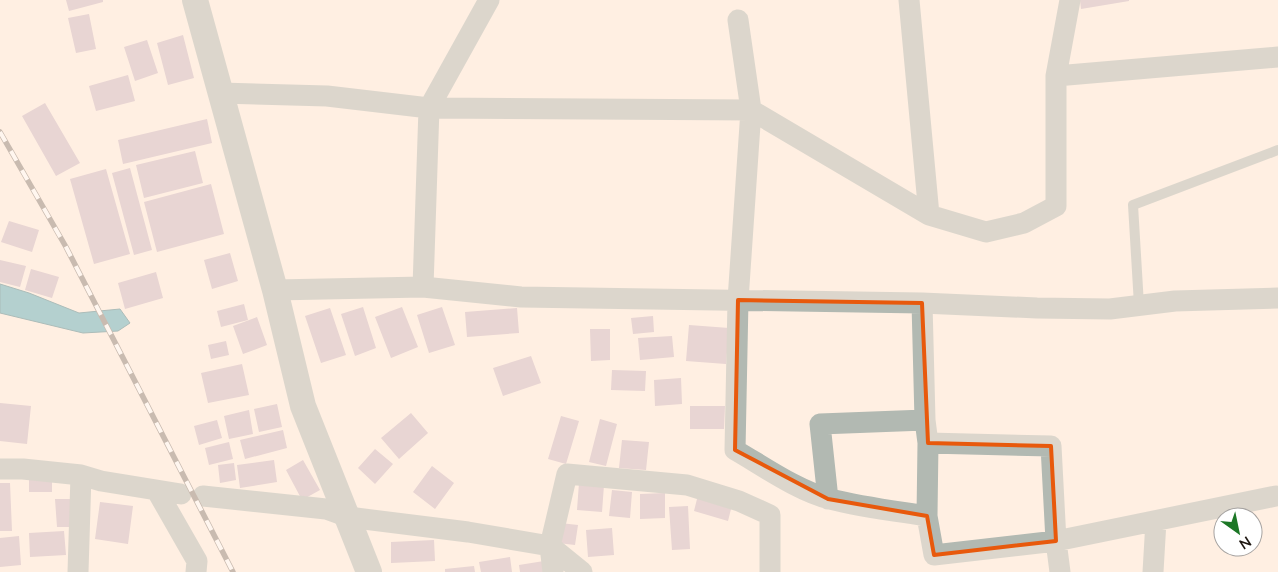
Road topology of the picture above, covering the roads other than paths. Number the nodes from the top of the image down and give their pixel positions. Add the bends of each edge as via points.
1 (195, 0) edge
2 (488, 0) edge
3 (909, 0) edge
4 (1070, 0) edge
5 (738, 20) dead end
6 (1278, 57) edge
7 (1056, 76) junction
8 (220, 93) junction
9 (429, 108) junction
10 (751, 110) junction
11 (1278, 150) edge
12 (929, 215) junction
13 (423, 288) junction
14 (275, 290) junction
15 (1278, 298) edge
16 (738, 300) junction
17 (922, 303) junction
18 (1139, 305) junction
19 (925, 420) junction
20 (928, 443) junction
21 (0, 469) edge
22 (81, 475) junction
23 (156, 491) junction
24 (181, 494) dead end
25 (204, 496) dead end
26 (1277, 496) edge
27 (828, 499) junction
28 (927, 516) junction
29 (348, 518) junction
30 (1156, 521) junction
31 (1056, 541) junction
32 (550, 546) junction
33 (933, 563) edge
34 (78, 572) edge
35 (196, 572) edge
36 (369, 572) edge
37 (553, 572) edge
38 (582, 572) edge
39 (770, 572) edge
40 (1060, 572) edge
41 (1153, 572) edge

1 - 8 street
2 - 9 street
3 - 12 street
4 - 7 street
5 - 10 street
6 - 7 street
7 - 12 street via 1056,206 1024,223 986,232
8 - 9 street via 327,96
8 - 14 street
9 - 10 street
9 - 13 street
10 - 12 street
10 - 16 street
11 - 18 lane via 1133,204
13 - 14 street
13 - 16 street via 521,297
14 - 29 street via 302,406
15 - 18 street
16 - 17 street
16 - 27 street via 735,450 792,483
17 - 18 street via 1110,309
17 - 19 street
19 - 20 street
19 - 27 street via 820,424
20 - 28 street
20 - 31 street via 1051,446
21 - 22 street
22 - 23 street
22 - 34 street
23 - 24 street
23 - 35 street via 197,561
25 - 29 street via 326,509
26 - 30 street
27 - 28 street
28 - 33 street
29 - 32 street via 468,532
29 - 36 street
30 - 31 street
30 - 41 street
31 - 33 street
31 - 40 street
32 - 37 street
32 - 38 street
32 - 39 street via 568,474 686,485 739,501 770,515

